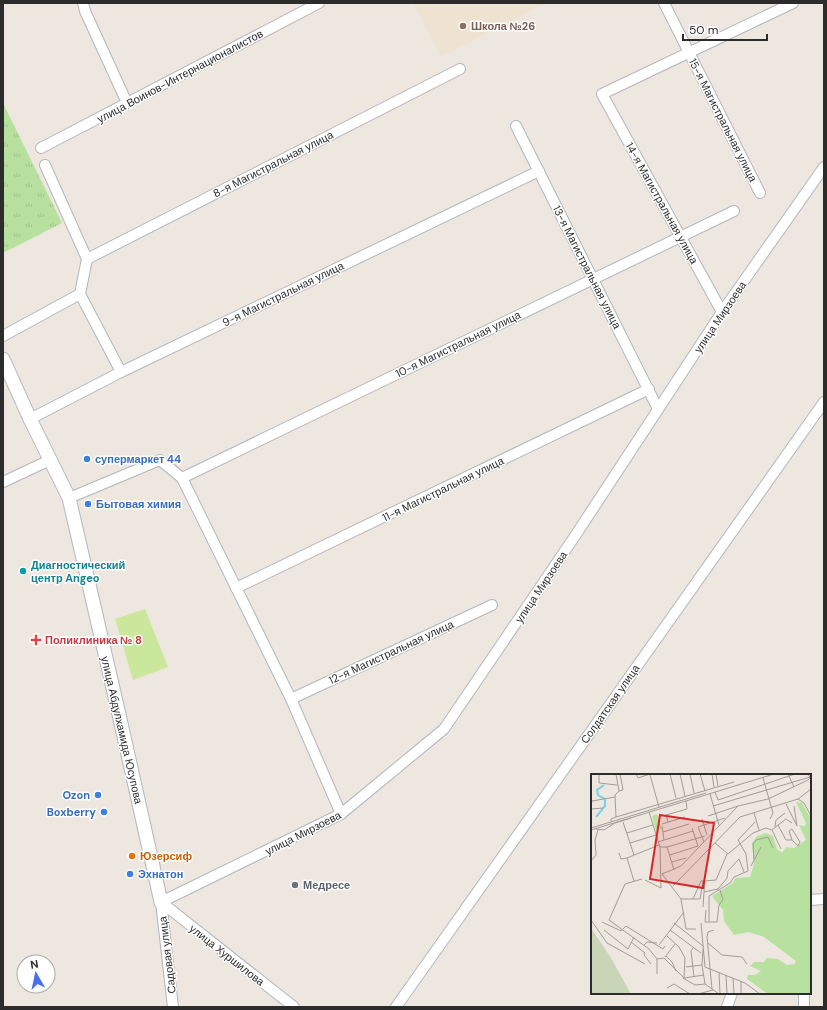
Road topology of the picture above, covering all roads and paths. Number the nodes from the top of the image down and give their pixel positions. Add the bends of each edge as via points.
1 (319, 3) edge
2 (664, 3) edge
3 (793, 3) edge
4 (84, 7) edge
5 (689, 53) junction
6 (460, 69) dead end
7 (127, 103) junction
8 (516, 126) dead end
9 (41, 148) dead end
10 (44, 165) dead end
11 (824, 167) edge
12 (539, 171) junction
13 (760, 193) dead end
14 (734, 211) dead end
15 (681, 237) junction
16 (87, 259) junction
17 (593, 279) junction
18 (80, 294) junction
19 (722, 312) junction
20 (3, 336) edge
21 (3, 359) edge
22 (121, 372) junction
23 (649, 389) junction
24 (824, 402) edge
25 (658, 408) junction
26 (30, 419) junction
27 (50, 460) junction
28 (182, 478) junction
29 (3, 482) edge
30 (69, 498) junction
31 (236, 588) junction
32 (492, 605) dead end
33 (291, 699) junction
34 (341, 814) junction
35 (824, 899) edge
36 (811, 900) edge
37 (161, 902) junction
38 (732, 994) edge
39 (804, 994) edge
40 (173, 1007) edge
41 (294, 1007) edge
42 (396, 1007) edge
43 (727, 1007) edge
44 (804, 1007) edge

1 - 7 street, улица Воинов-Интернационалистов
2 - 5 street, 15-я Магистральная улица
3 - 5 street
4 - 7 street
5 - 13 street, 15-я Магистральная улица
5 - 15 street, 14-я Магистральная улица via 602,94
6 - 16 street, 8-я Магистральная улица
7 - 9 street, улица Воинов-Интернационалистов
8 - 12 street, 13-я Магистральная улица
10 - 16 street
11 - 19 street, улица Мирзоева
12 - 17 street, 13-я Магистральная улица
12 - 22 street, 9-я Магистральная улица
14 - 15 street, 10-я Магистральная улица
15 - 17 street, 10-я Магистральная улица
15 - 19 street, 14-я Магистральная улица
16 - 18 street
17 - 23 street, 13-я Магистральная улица
17 - 28 street, 10-я Магистральная улица
18 - 20 street
18 - 22 street
19 - 25 street, улица Мирзоева
21 - 26 street, улица Абдулхамида Юсупова
22 - 26 street, 9-я Магистральная улица
23 - 25 street, 13-я Магистральная улица
23 - 31 street, 11-я Магистральная улица
24 - 42 street, Солдатская улица
25 - 34 street, улица Мирзоева via 444,729
26 - 27 street, улица Абдулхамида Юсупова
27 - 29 street
27 - 30 street, улица Абдулхамида Юсупова
28 - 30 street via 160,460
28 - 31 street
30 - 37 street, улица Абдулхамида Юсупова
31 - 33 street
32 - 33 street, 12-я Магистральная улица
33 - 34 street
34 - 37 street, улица Мирзоева
35 - 36 street
37 - 40 street, Садовая улица
37 - 41 street, улица Хуршилова
38 - 43 street
39 - 44 street

